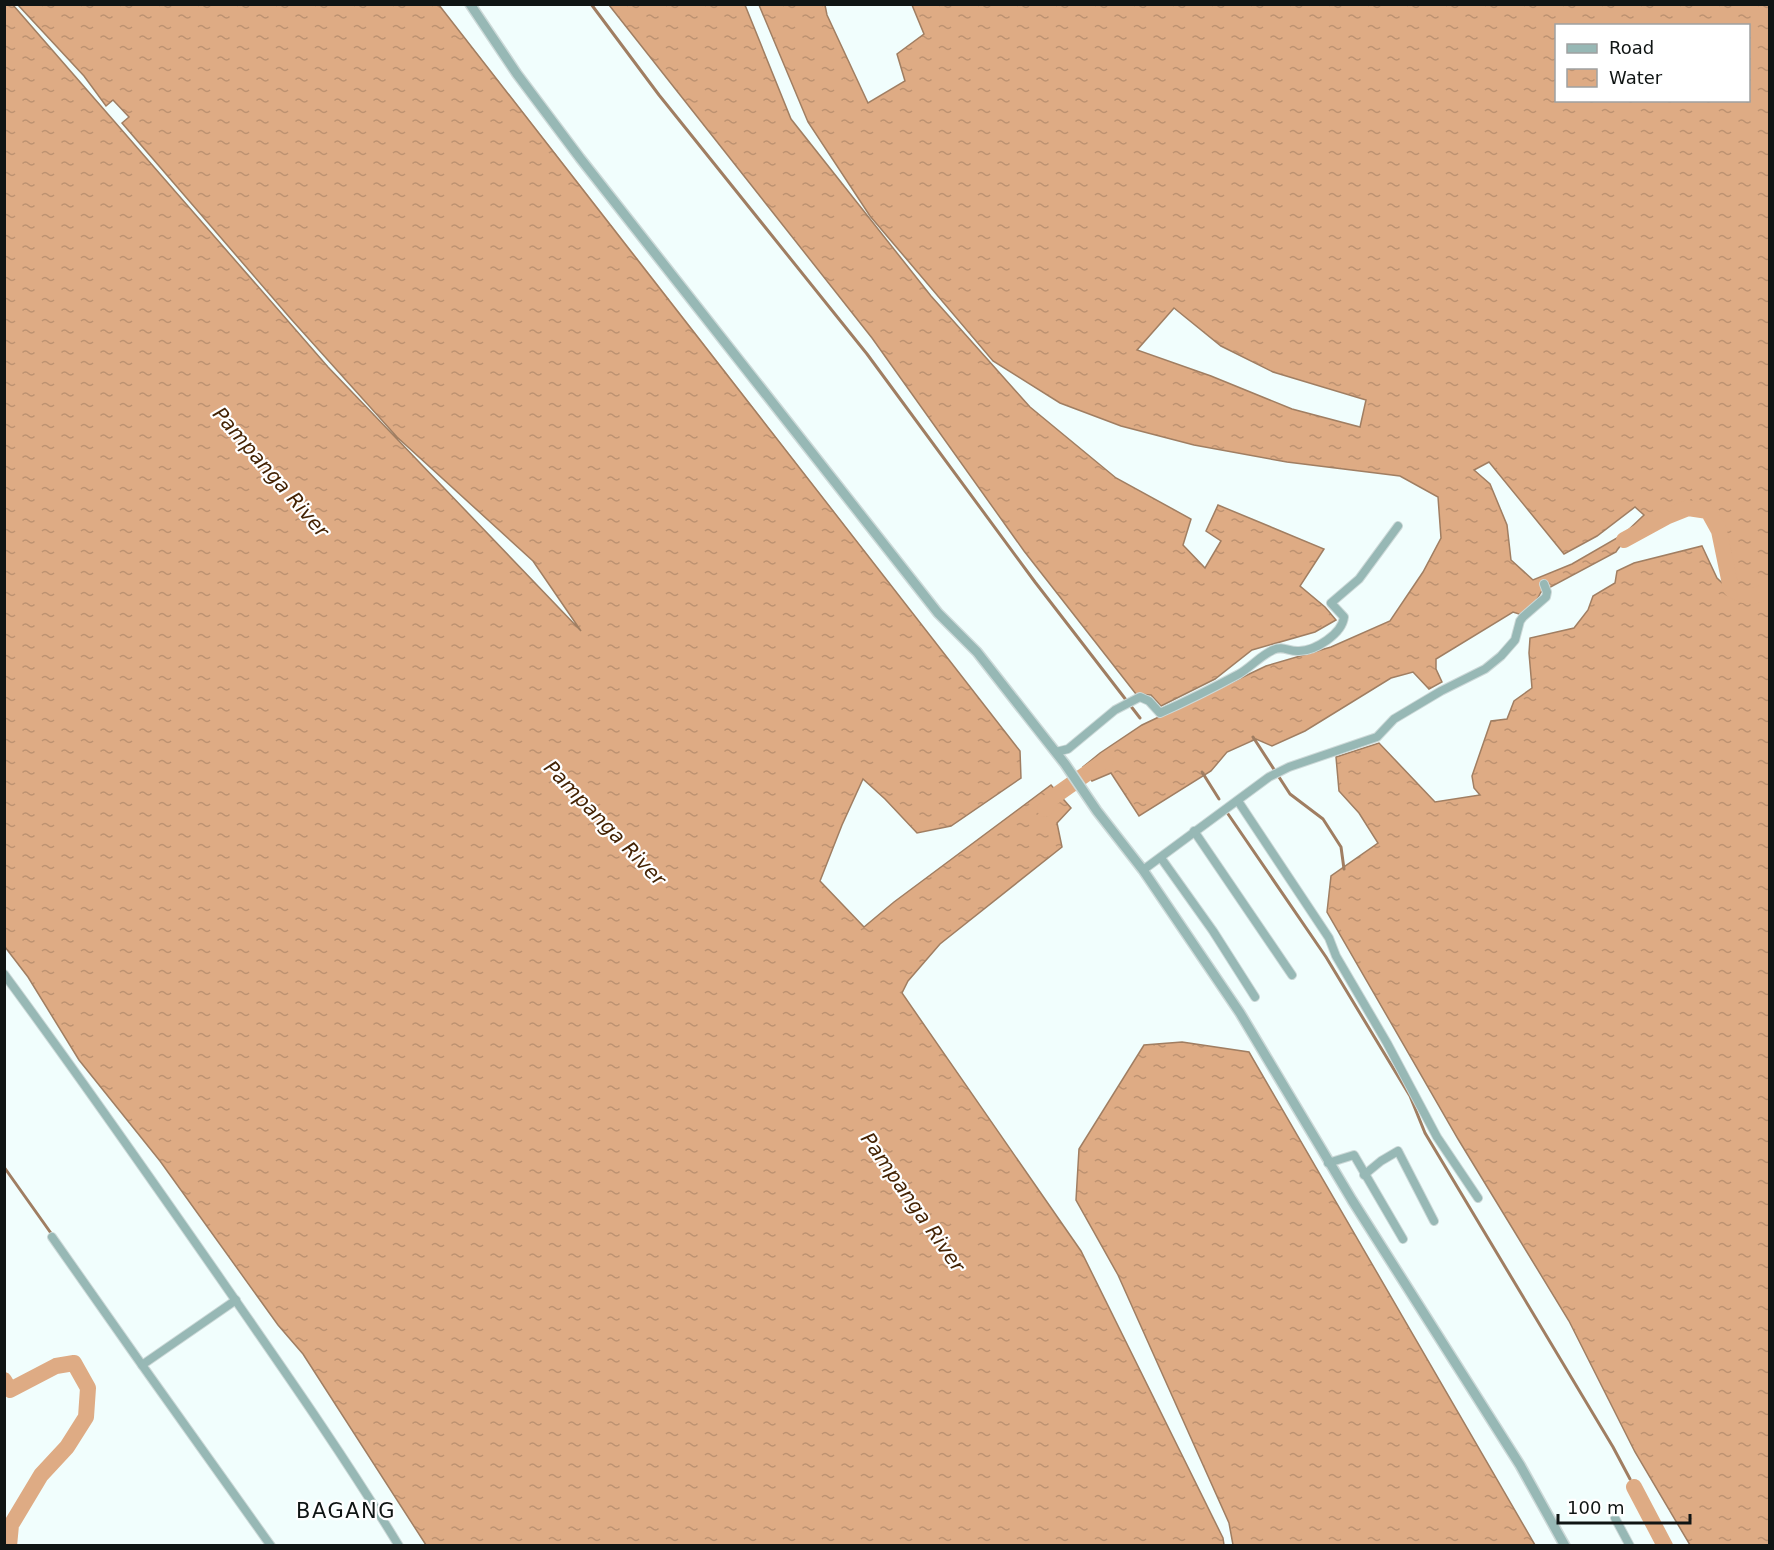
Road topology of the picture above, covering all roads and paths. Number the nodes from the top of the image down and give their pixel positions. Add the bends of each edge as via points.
1 (470, 4) edge
2 (1398, 526) dead end
3 (1546, 588) dead end
4 (1056, 752) junction
5 (1238, 801) junction
6 (1194, 831) junction
7 (1161, 858) junction
8 (1143, 870) junction
9 (4, 974) edge
10 (1292, 975) dead end
11 (1255, 997) dead end
12 (1328, 1163) junction
13 (1364, 1175) junction
14 (1478, 1198) dead end
15 (1434, 1221) dead end
16 (51, 1237) dead end
17 (1403, 1239) dead end
18 (236, 1300) junction
19 (146, 1361) junction
20 (1615, 1518) dead end
21 (271, 1545) edge
22 (399, 1545) edge
23 (1565, 1545) edge
24 (1630, 1545) edge

1 - 4 street via 517,74 661,262 938,613 977,652
2 - 4 street via 1359,579 1331,603 1344,617 1335,635 1300,652 1274,649 1242,673 1160,713 1140,697 1115,710 1068,748
3 - 5 street via 1546,597 1520,621 1515,640 1485,669 1394,719 1377,737 1269,777
4 - 8 street
5 - 6 street
5 - 14 street via 1329,938 1437,1137
6 - 7 street
6 - 10 street
7 - 8 street
7 - 11 street
8 - 12 street via 1240,1012
9 - 18 street
12 - 13 street via 1354,1155
12 - 23 street via 1520,1465
13 - 15 street via 1398,1151
13 - 17 street
16 - 19 street
18 - 19 street
18 - 22 street
19 - 21 street
20 - 24 street

